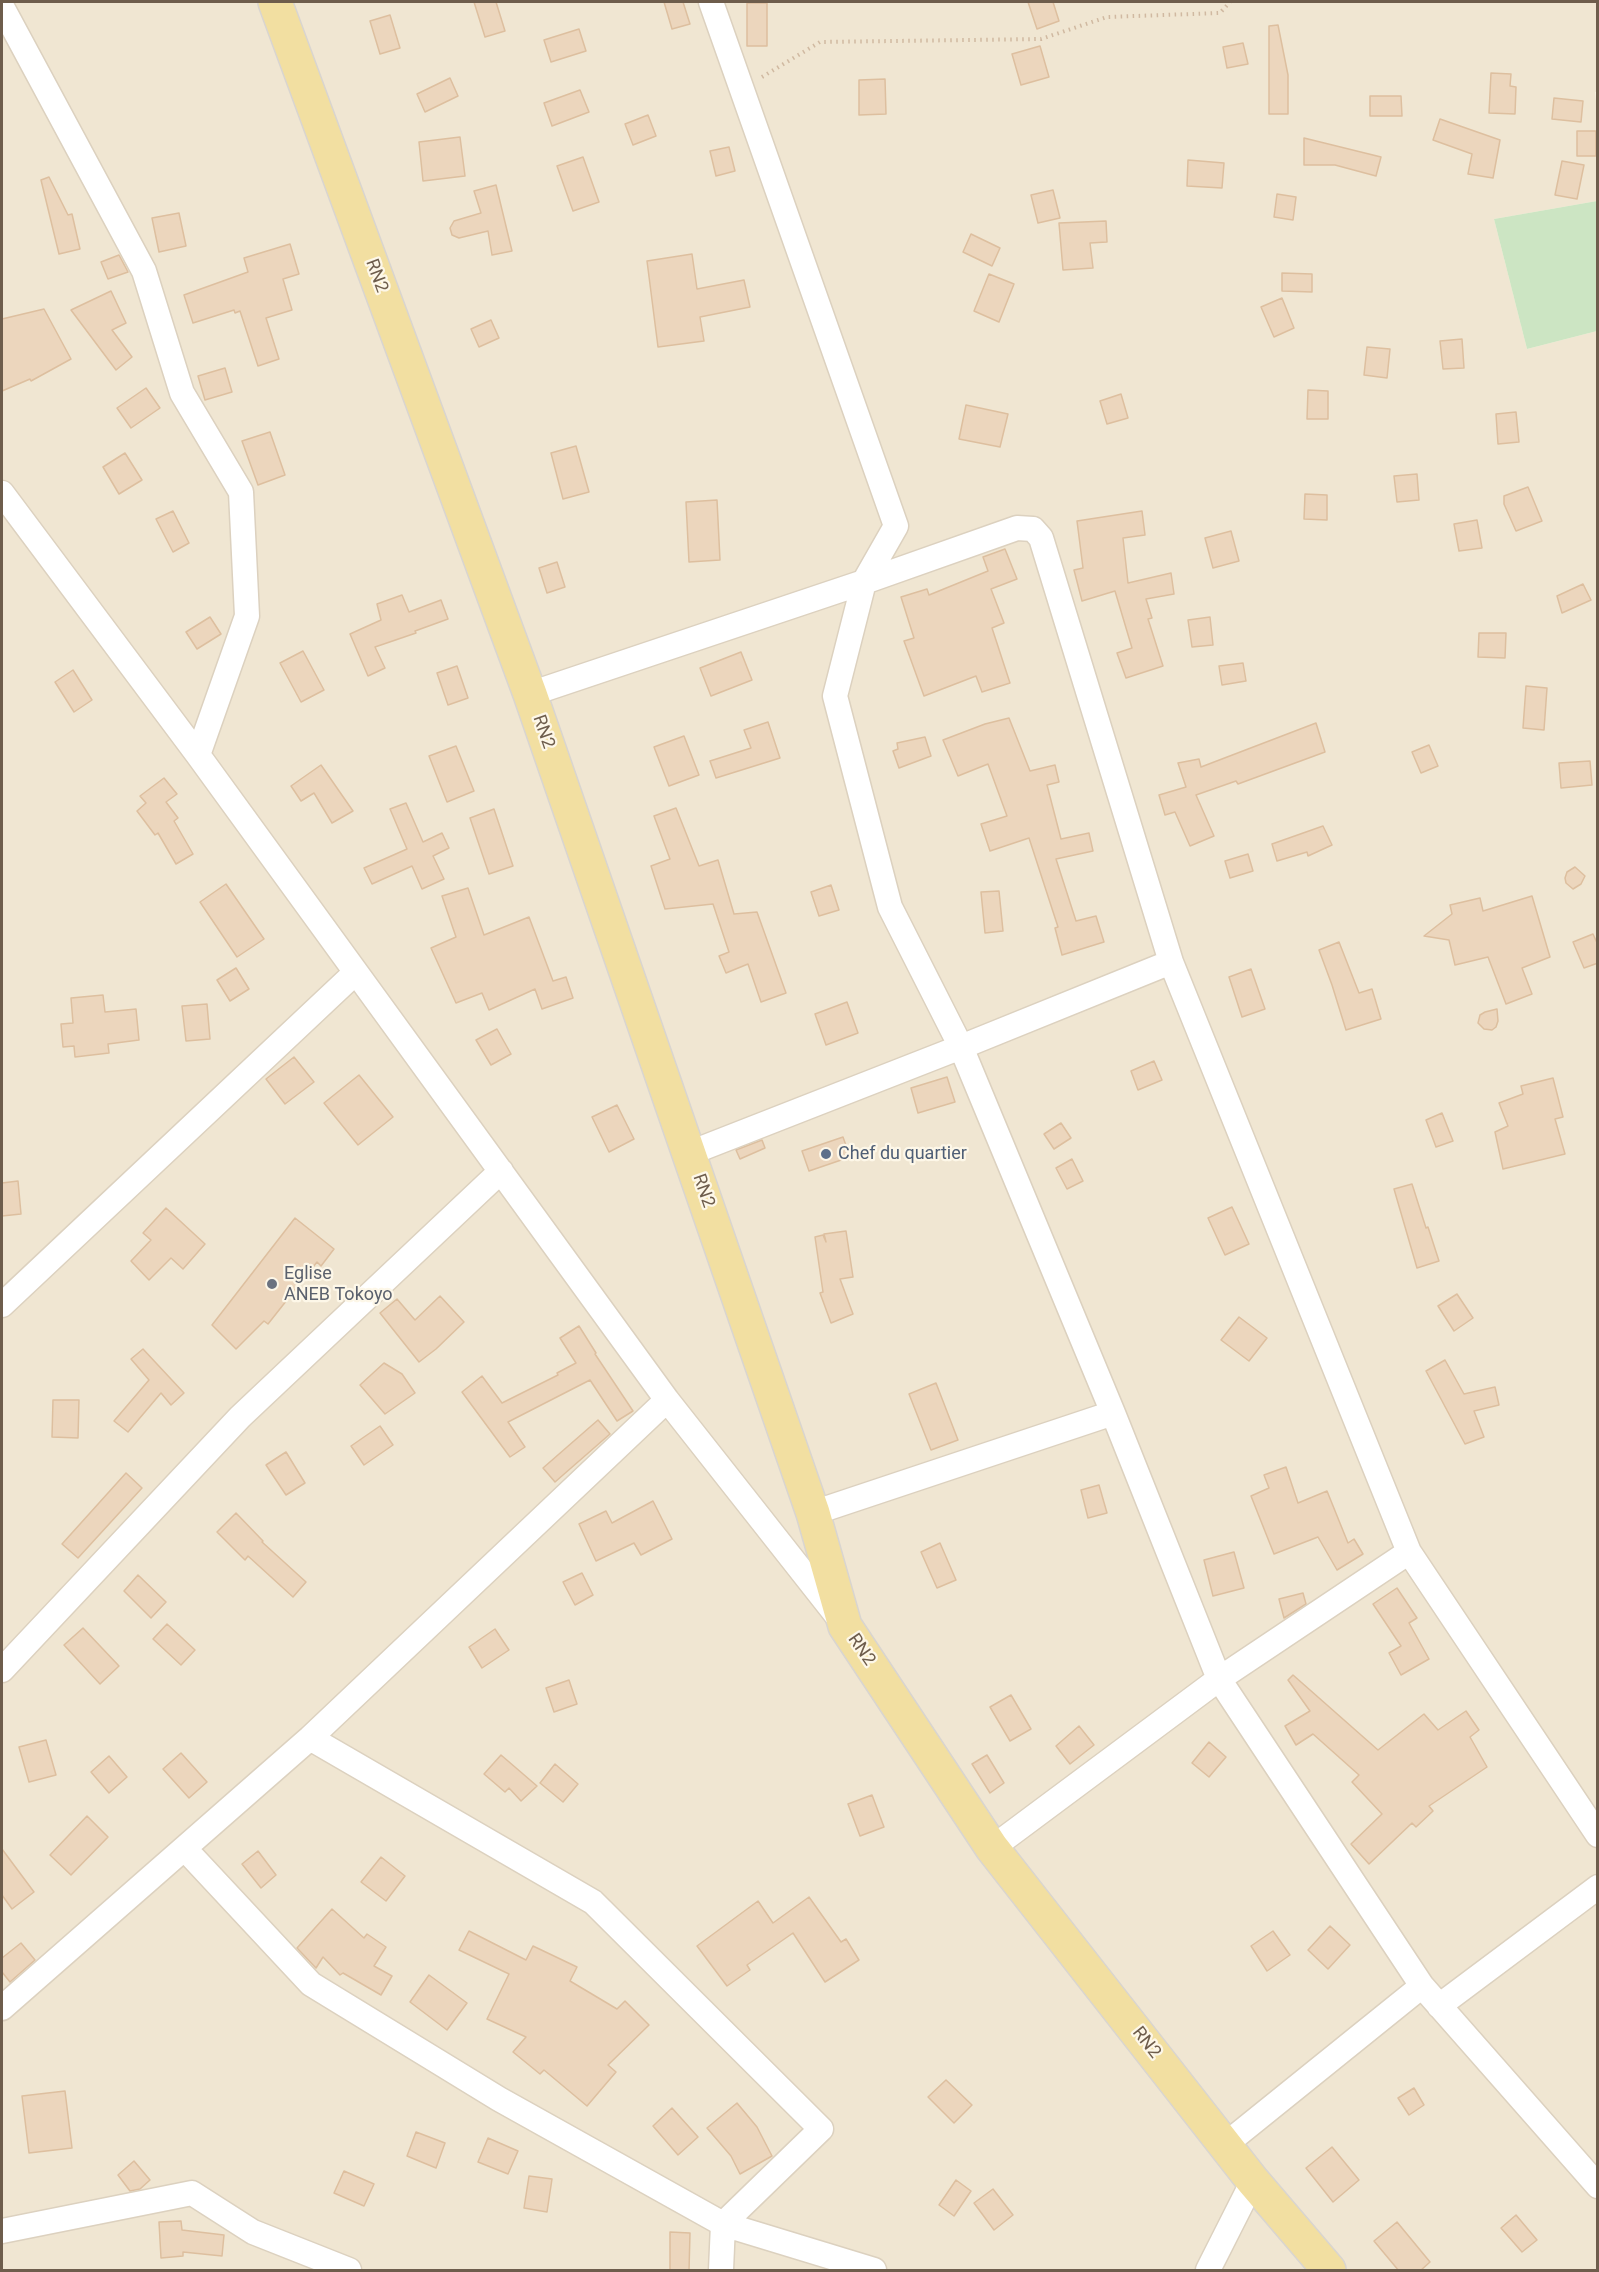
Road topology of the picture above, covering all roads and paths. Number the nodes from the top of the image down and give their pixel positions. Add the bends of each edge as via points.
1 (275, 2) edge
2 (711, 2) edge
3 (1230, 2) edge
4 (2, 7) edge
5 (743, 88) junction
6 (2, 493) edge
7 (864, 582) junction
8 (530, 694) junction
9 (198, 755) junction
10 (1171, 962) junction
11 (355, 973) junction
12 (961, 1047) junction
13 (690, 1153) junction
14 (501, 1171) junction
15 (2, 1305) edge
16 (667, 1400) junction
17 (1113, 1413) junction
18 (813, 1513) junction
19 (1409, 1552) junction
20 (845, 1626) junction
21 (2, 1670) edge
22 (1219, 1679) junction
23 (310, 1738) junction
24 (1598, 1835) edge
25 (992, 1848) junction
26 (185, 1849) junction
27 (1598, 1887) edge
28 (1422, 1986) junction
29 (1439, 2006) junction
30 (2, 2008) edge
31 (1226, 2144) junction
32 (1253, 2181) junction
33 (1598, 2186) edge
34 (723, 2224) junction
35 (2, 2230) edge
36 (349, 2271) edge
37 (721, 2271) edge
38 (874, 2271) edge
39 (1208, 2271) edge
40 (1329, 2271) edge

1 - 8 main road, RN2
2 - 5 street
3 - 5 path via 1220,13 1107,16 1041,39 819,42
4 - 9 street via 144,271 182,393 241,492 247,616
5 - 7 street via 896,526
6 - 9 street
7 - 8 street
7 - 10 street via 1017,528 1033,529 1041,538
7 - 12 street via 835,696 890,907
8 - 13 main road, RN2
9 - 11 street
10 - 12 street
10 - 19 street
11 - 14 street
11 - 15 street
12 - 13 street
12 - 17 street
13 - 18 main road, RN2
14 - 16 street
14 - 21 street via 240,1417
16 - 20 street
16 - 23 street
17 - 18 street
17 - 22 street
18 - 20 main road, RN2
19 - 22 street
19 - 24 street
20 - 25 main road, RN2
22 - 25 street
22 - 28 street
23 - 26 street
23 - 34 street via 593,1902 821,2130
25 - 31 main road, RN2
26 - 30 street
26 - 34 street via 311,1984 499,2099
27 - 29 street
28 - 29 street
28 - 31 street
29 - 33 street
31 - 32 main road, RN2
32 - 39 street
32 - 40 main road, RN2
34 - 37 street
34 - 38 street
35 - 36 street via 192,2193 253,2232

